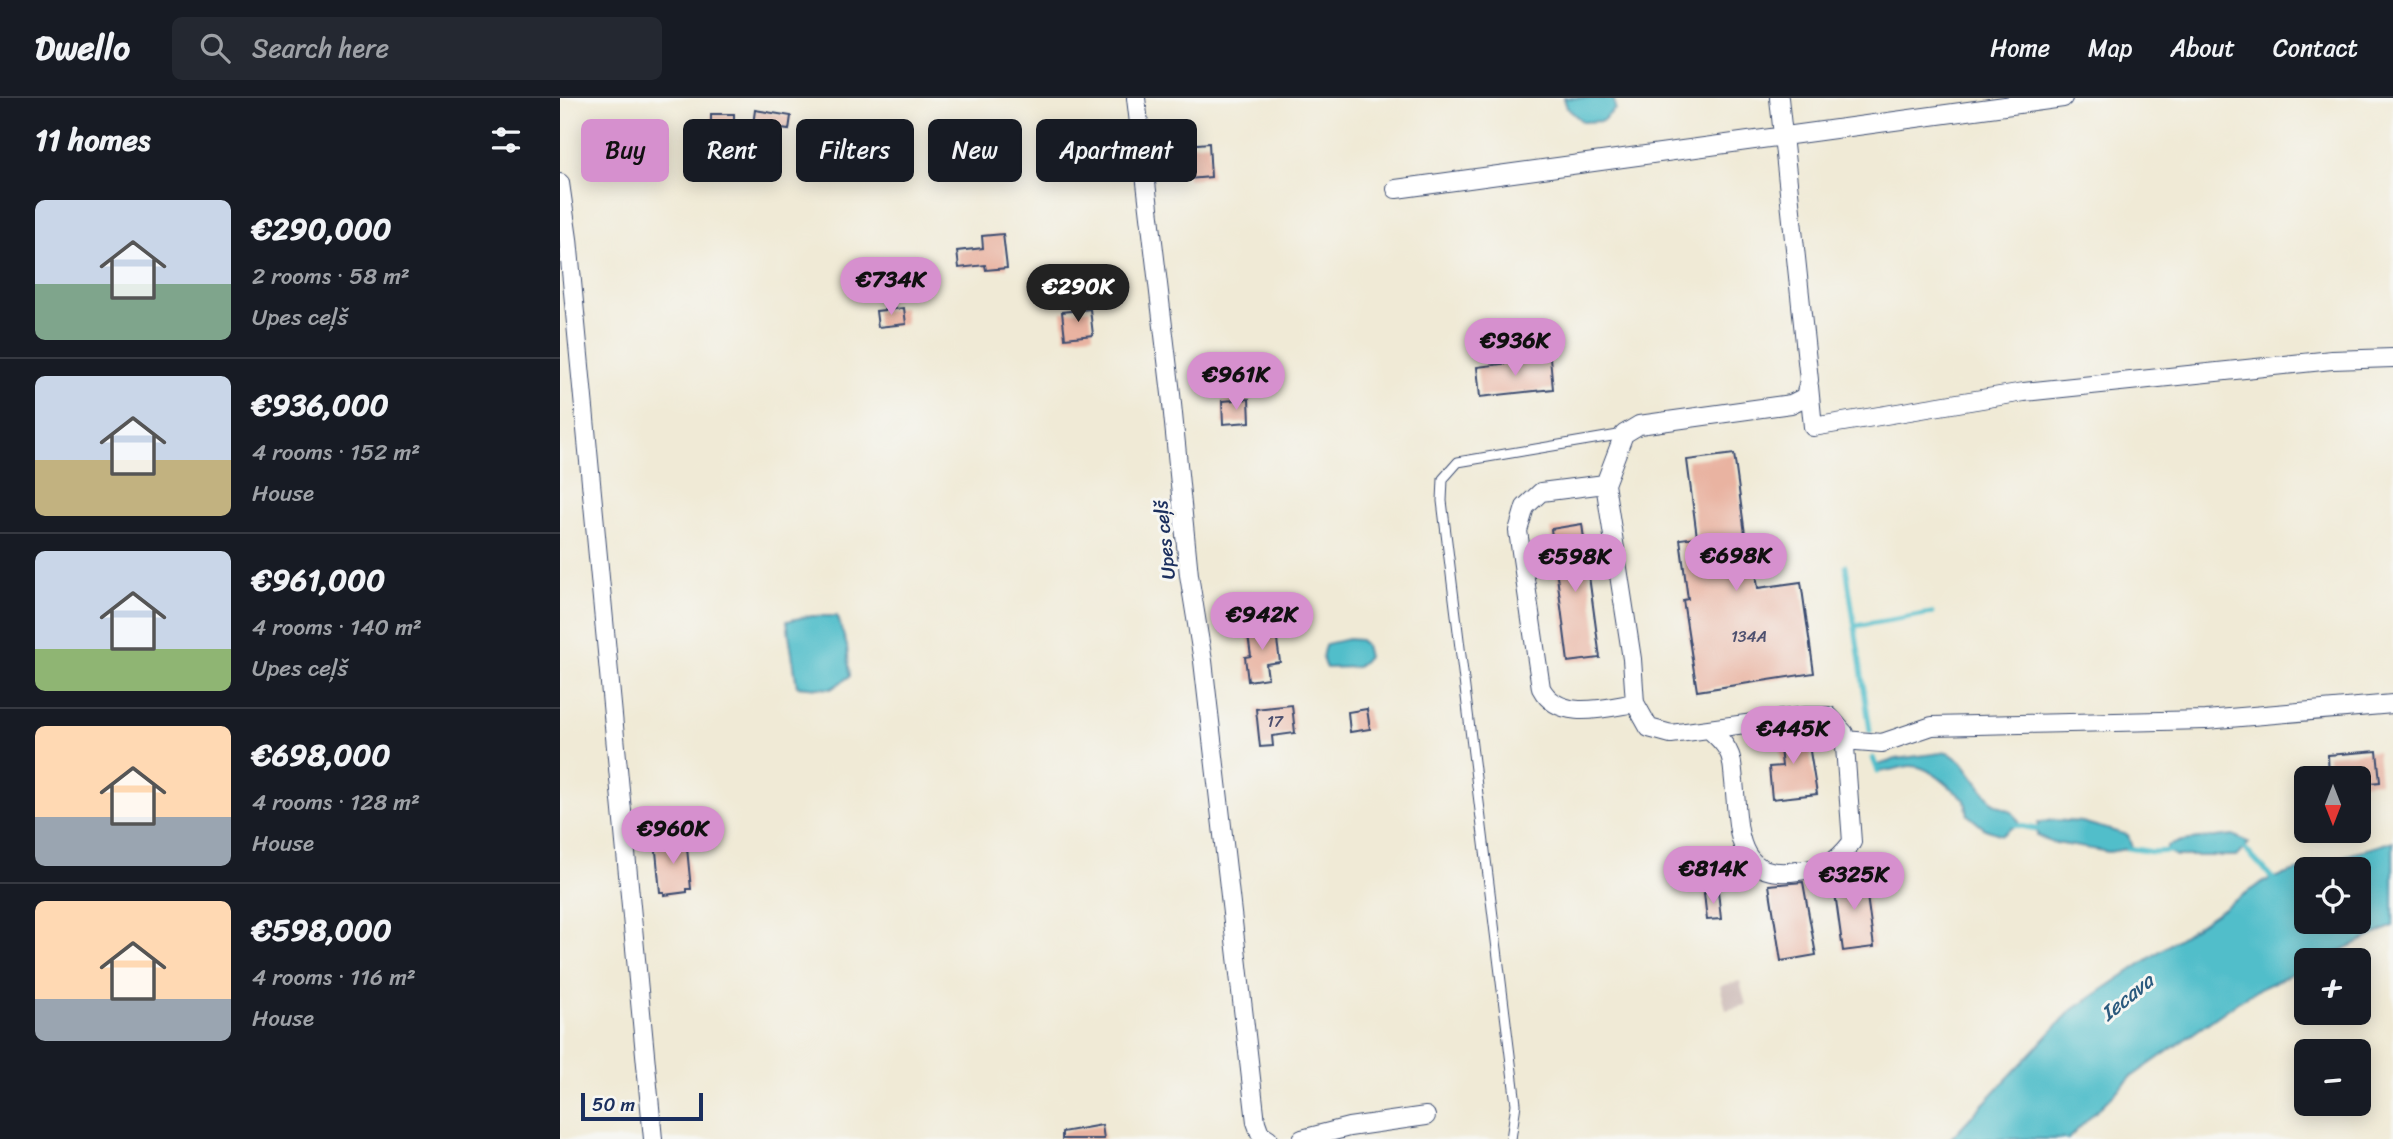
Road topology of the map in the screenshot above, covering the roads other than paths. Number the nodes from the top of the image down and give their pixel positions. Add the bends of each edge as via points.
1 (1136, 98) edge
2 (1779, 98) edge
3 (2063, 98) edge
4 (1784, 136) junction
5 (560, 183) edge
6 (1396, 188) dead end
7 (2393, 358) edge
8 (1809, 380) junction
9 (1624, 434) junction
10 (1605, 484) junction
11 (1635, 703) junction
12 (2393, 704) edge
13 (1710, 730) junction
14 (1844, 740) junction
15 (1426, 1116) dead end
16 (653, 1139) edge
17 (1269, 1139) edge
18 (1302, 1139) edge
19 (1511, 1139) edge

1 - 17 street, Upes ceļš via 1256,1122 1260,1133
2 - 4 street
3 - 4 street
4 - 6 street
4 - 8 street
5 - 16 street
7 - 8 street via 2332,360 2024,392 1813,427
8 - 9 street via 1805,397 1791,404 1639,425
9 - 10 street
9 - 19 lane via 1458,462 1443,479 1442,501 1516,1104
10 - 11 street
10 - 11 street via 1541,492 1525,507 1518,531 1546,697 1580,711
11 - 13 street via 1649,728 1671,734
12 - 14 street via 2206,720 1932,726 1882,743
13 - 14 street via 1829,716 1844,733
13 - 14 street via 1731,757 1745,855 1758,869 1779,874 1816,869 1838,860 1852,842
15 - 18 street

